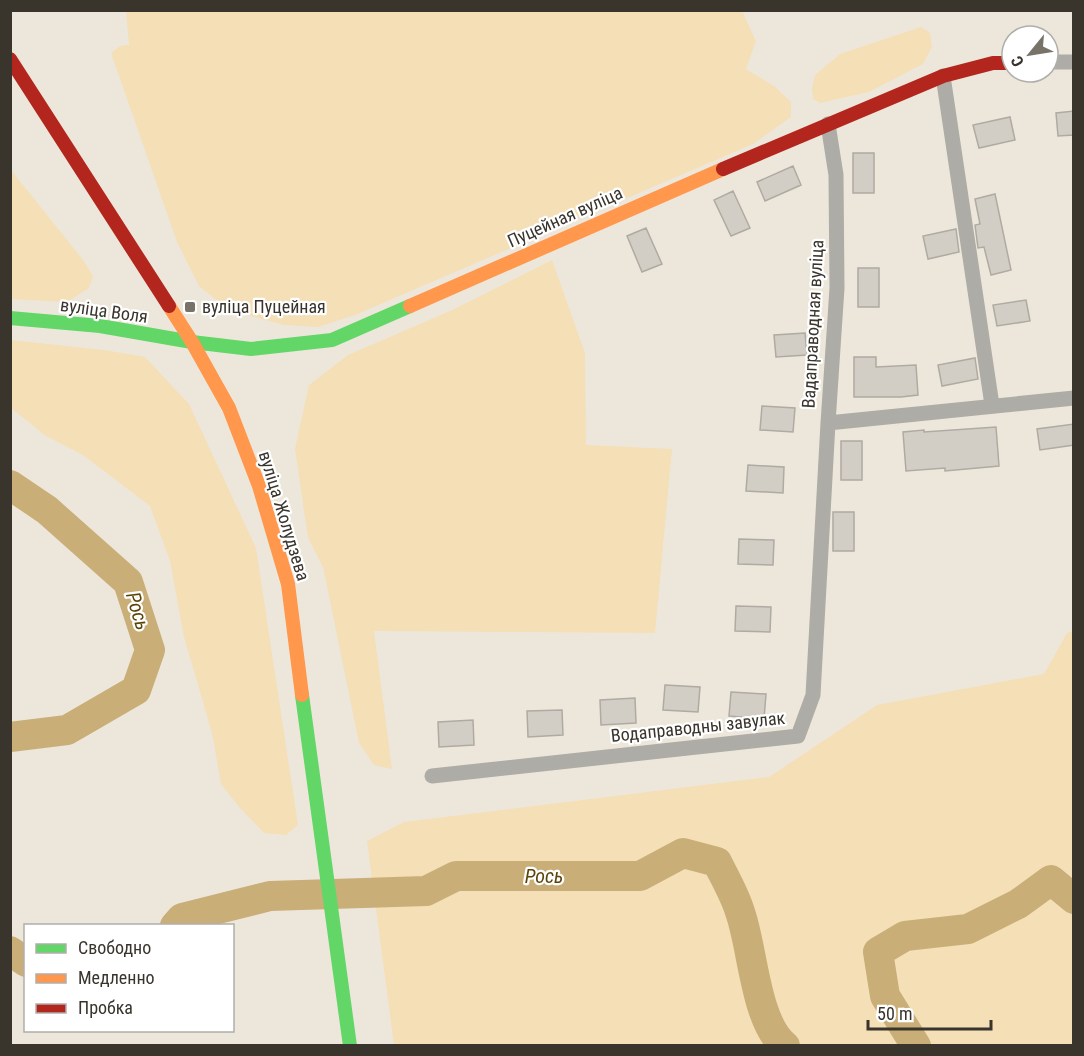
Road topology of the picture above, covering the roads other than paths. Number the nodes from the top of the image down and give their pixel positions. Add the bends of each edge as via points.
1 (10, 59) edge
2 (1000, 63) edge
3 (943, 76) junction
4 (828, 123) junction
5 (10, 318) edge
6 (192, 342) junction
7 (1074, 398) edge
8 (992, 405) junction
9 (828, 423) junction
10 (432, 776) dead end
11 (350, 1046) edge

1 - 6 main road, вуліца Жолудзева
2 - 3 main road, Пуцейная вуліца
3 - 4 main road, Пуцейная вуліца
3 - 8 street
4 - 6 main road, Пуцейная вуліца via 332,340 250,349
4 - 9 street, Вадаправодная вуліца via 836,175 837,288
5 - 6 main road, вуліца Воля via 100,326
6 - 11 main road, вуліца Жолудзева via 238,429 288,584
7 - 8 street, Вадаправодная вуліца
8 - 9 street, Вадаправодная вуліца
9 - 10 street, Водаправодны завулак via 813,695 798,736

